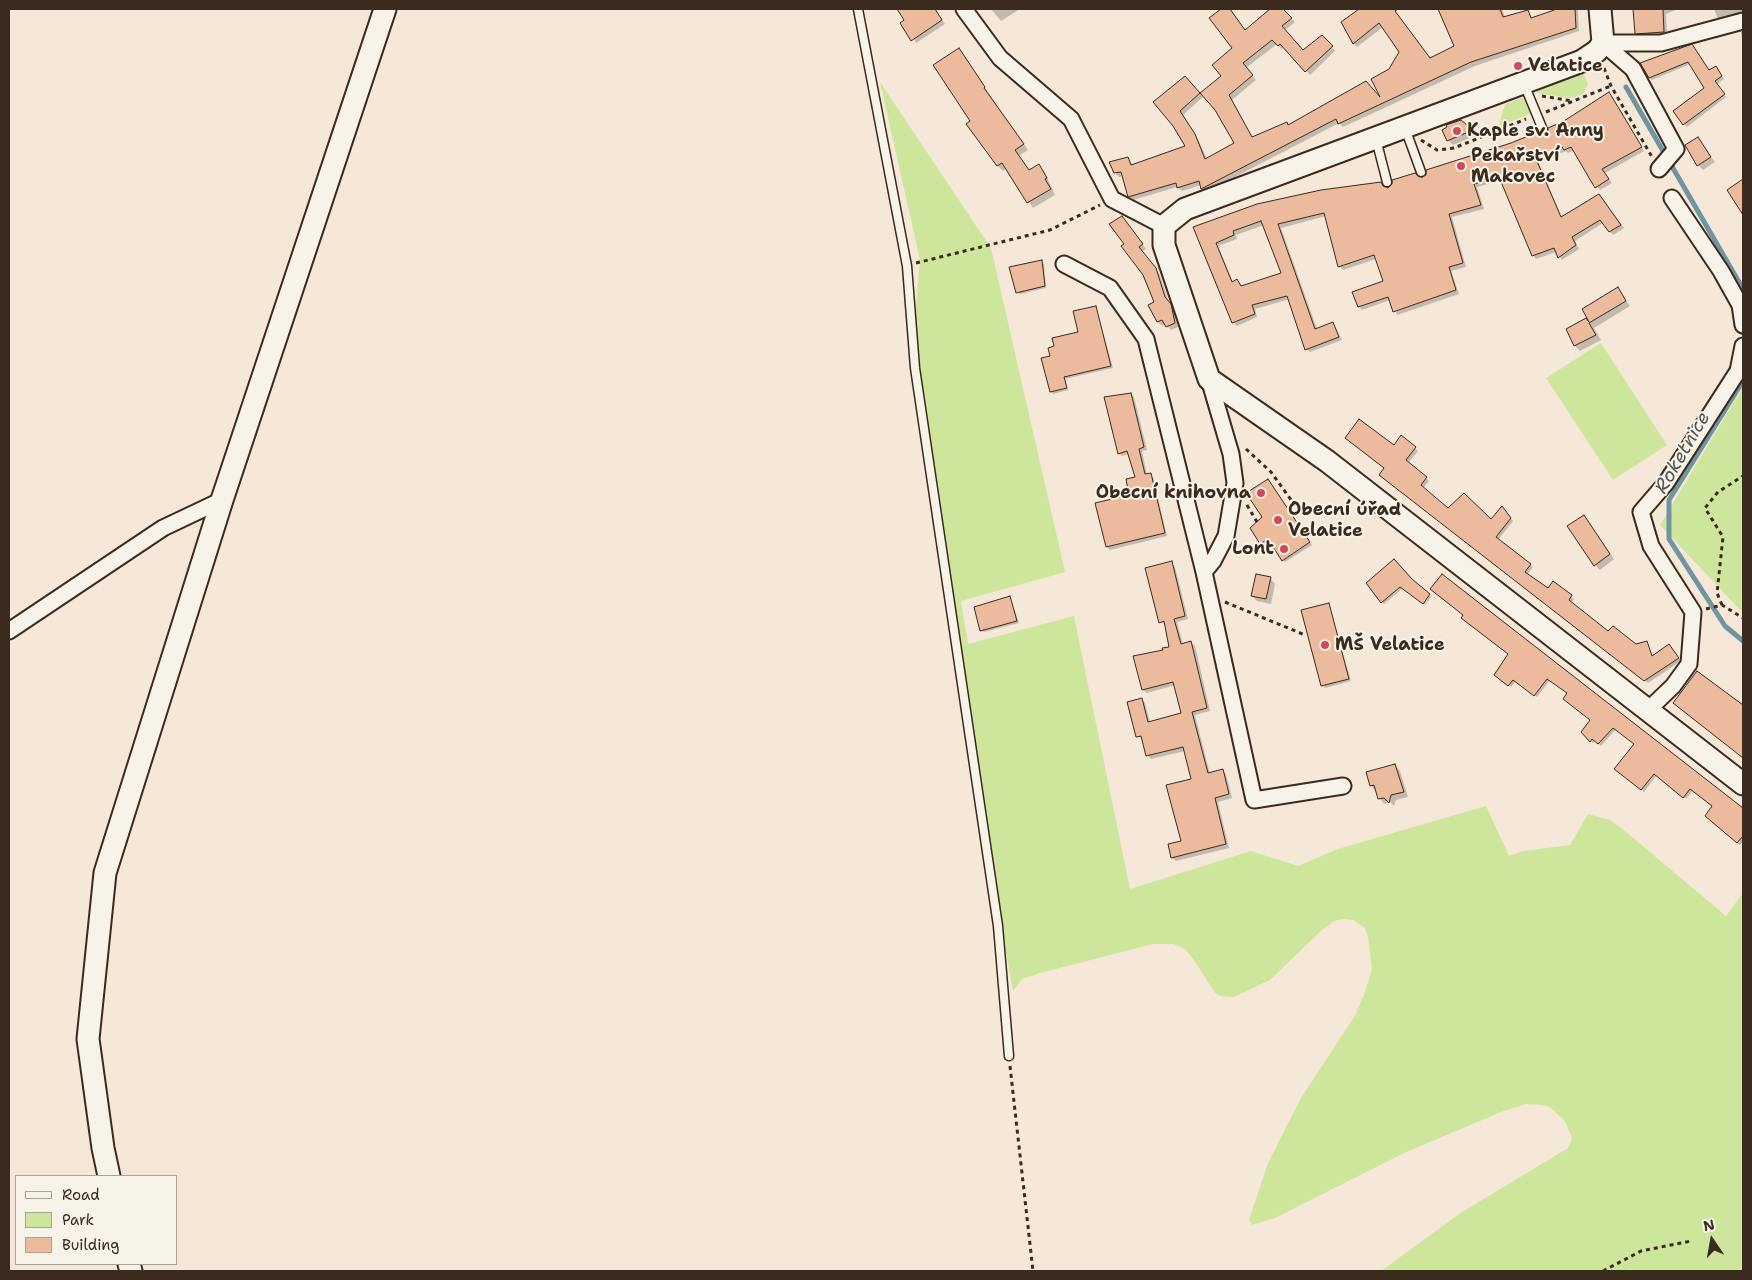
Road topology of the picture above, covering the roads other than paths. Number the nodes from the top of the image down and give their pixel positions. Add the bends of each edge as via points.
1 (385, 9) edge
2 (858, 9) edge
3 (964, 9) edge
4 (1600, 9) edge
5 (1743, 21) edge
6 (1600, 47) junction
7 (1526, 88) junction
8 (1408, 125) junction
9 (1543, 130) dead end
10 (1376, 137) junction
11 (1663, 163) road end
12 (1421, 172) dead end
13 (1387, 182) dead end
14 (1672, 198) dead end
15 (1164, 226) junction
16 (1064, 264) dead end
17 (1743, 325) edge
18 (1743, 346) edge
19 (1740, 369) edge
20 (1209, 379) junction
21 (222, 500) junction
22 (1204, 572) junction
23 (9, 630) edge
24 (1648, 710) junction
25 (1743, 784) edge
26 (1342, 786) dead end
27 (1009, 1056) road end
28 (109, 1175) edge

1 - 21 street
2 - 27 lane via 907,266 915,368 998,926
3 - 15 street via 1000,58 1071,119 1112,199
4 - 6 street
5 - 6 street via 1661,43
6 - 7 street via 1582,61
6 - 11 street via 1633,69 1676,149
7 - 8 street
7 - 9 lane
8 - 10 street
8 - 12 lane
10 - 13 lane
10 - 15 street via 1185,208
14 - 17 street via 1722,271 1740,305
15 - 20 street via 1164,245
16 - 22 street via 1110,288 1146,339
18 - 19 street
19 - 24 street via 1666,483 1641,512 1651,546 1693,612 1689,664 1673,686
20 - 22 street via 1235,483 1230,537
20 - 24 street via 1327,461
21 - 23 street via 163,528
21 - 28 street via 105,873 88,1038
22 - 26 street via 1254,800
24 - 25 street

